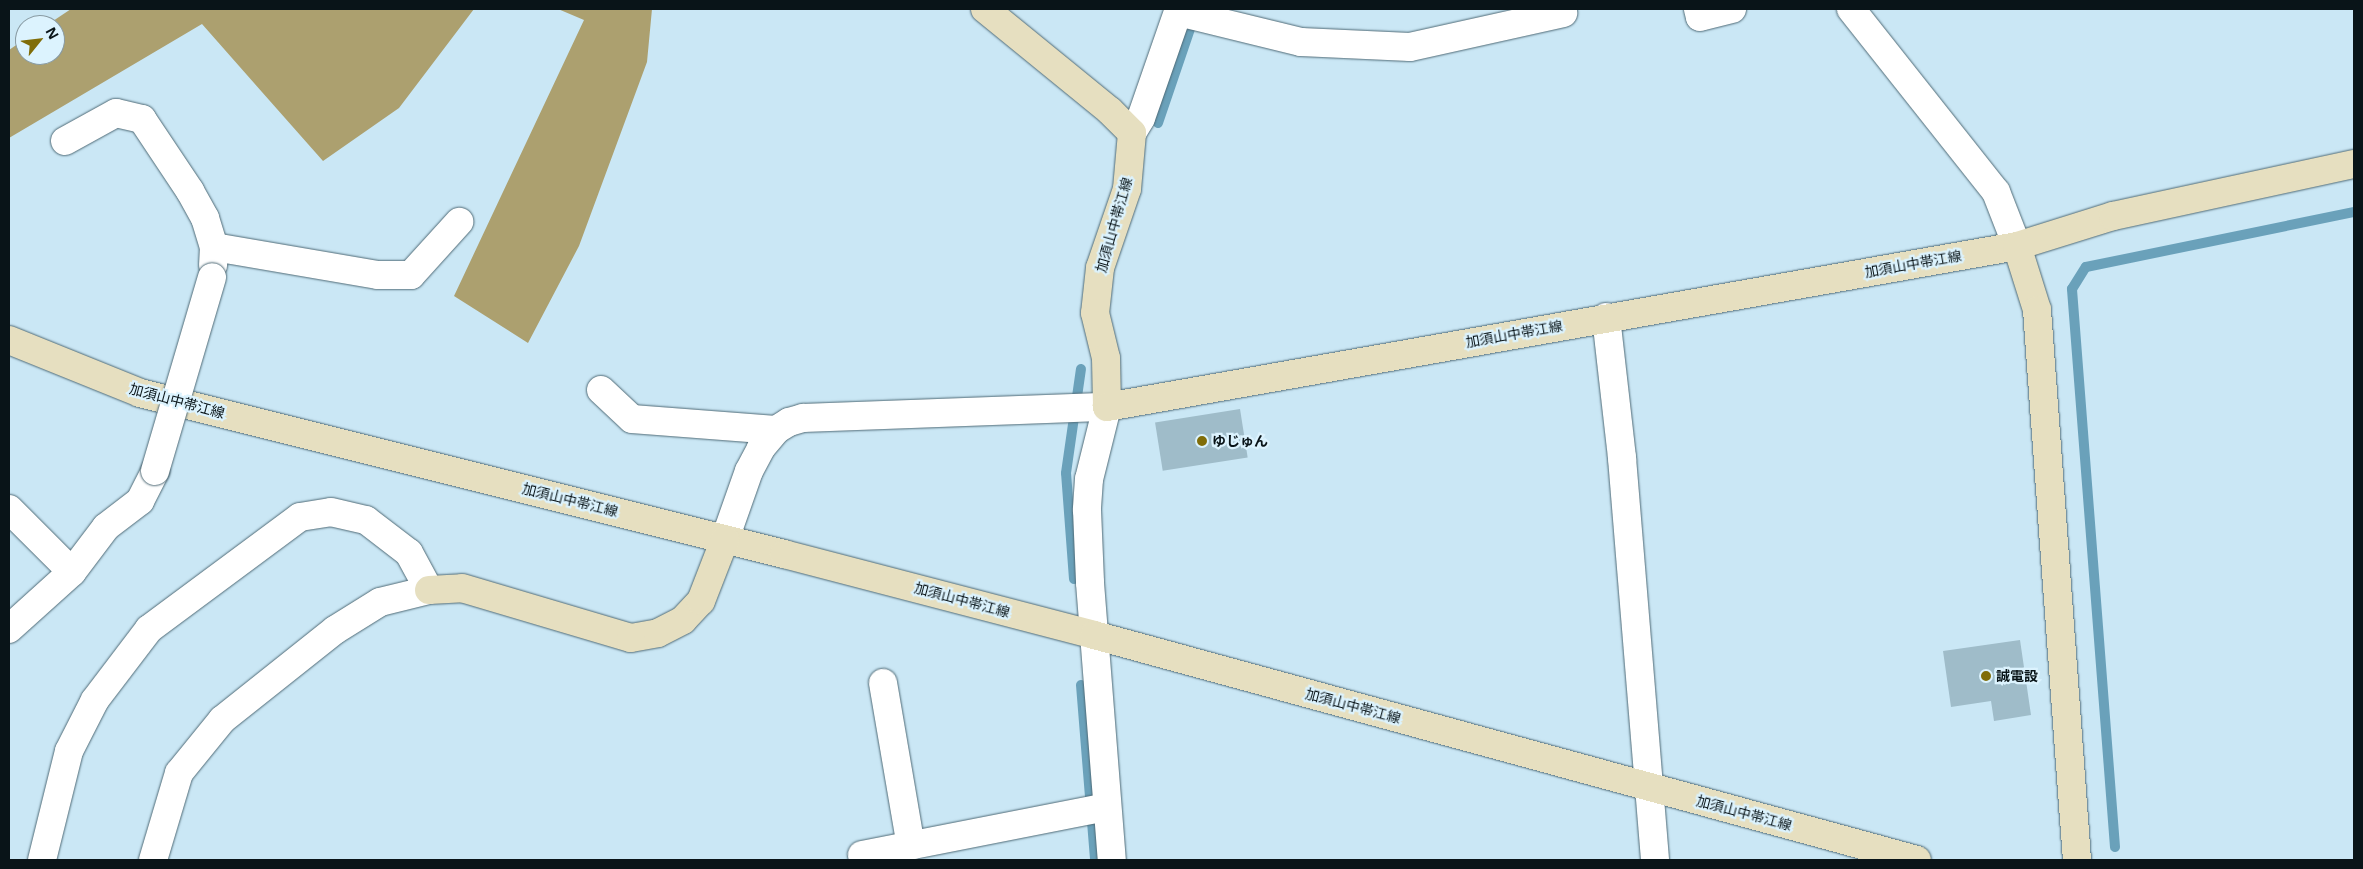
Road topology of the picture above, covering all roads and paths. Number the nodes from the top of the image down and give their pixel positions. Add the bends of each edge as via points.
1 (985, 9) edge
2 (1698, 9) edge
3 (1732, 9) edge
4 (1850, 9) edge
5 (1565, 10) edge
6 (1187, 13) edge
7 (1132, 134) junction
8 (65, 141) dead end
9 (2354, 164) edge
10 (459, 222) dead end
11 (2017, 246) junction
12 (214, 247) junction
13 (1606, 317) junction
14 (9, 340) edge
15 (601, 390) dead end
16 (1088, 408) junction
17 (776, 430) junction
18 (9, 509) edge
19 (725, 539) junction
20 (72, 572) junction
21 (429, 590) junction
22 (9, 629) edge
23 (1094, 635) junction
24 (883, 683) dead end
25 (1648, 787) junction
26 (1095, 809) junction
27 (911, 846) junction
28 (862, 855) dead end
29 (42, 860) edge
30 (153, 860) edge
31 (1112, 860) edge
32 (1655, 860) edge
33 (1916, 860) edge
34 (2077, 860) edge

1 - 7 main road via 1110,111
2 - 3 street via 1700,17
4 - 11 street via 1996,192
5 - 6 street via 1410,47 1301,42
6 - 7 street
7 - 16 main road, 加須山中帯江線 via 1127,189 1100,268 1095,313 1106,358
8 - 12 street via 116,113 142,119 190,191 205,218
9 - 11 main road, 加須山中帯江線 via 2113,216
10 - 12 street via 411,275 378,275
11 - 13 main road, 加須山中帯江線
11 - 34 main road via 2037,310
12 - 20 street, bridge via 212,277 154,471 140,501 106,527
13 - 16 main road, 加須山中帯江線
13 - 25 street via 1622,458
14 - 19 main road, 加須山中帯江線 via 140,393
15 - 17 street via 632,419
16 - 17 street via 803,418
16 - 23 street via 1087,510
17 - 19 street via 761,448 749,471
18 - 20 street
19 - 21 main road via 701,601 683,620 658,633 631,638 462,588
19 - 23 main road, 加須山中帯江線
20 - 22 street
21 - 29 street via 409,553 366,520 331,512 300,518 149,629 95,700 69,750
21 - 30 street via 380,602 342,626 222,720 179,773
23 - 25 main road, 加須山中帯江線
23 - 26 street
24 - 27 street
25 - 32 street
25 - 33 main road, 加須山中帯江線
26 - 27 street
26 - 31 street
27 - 28 street

